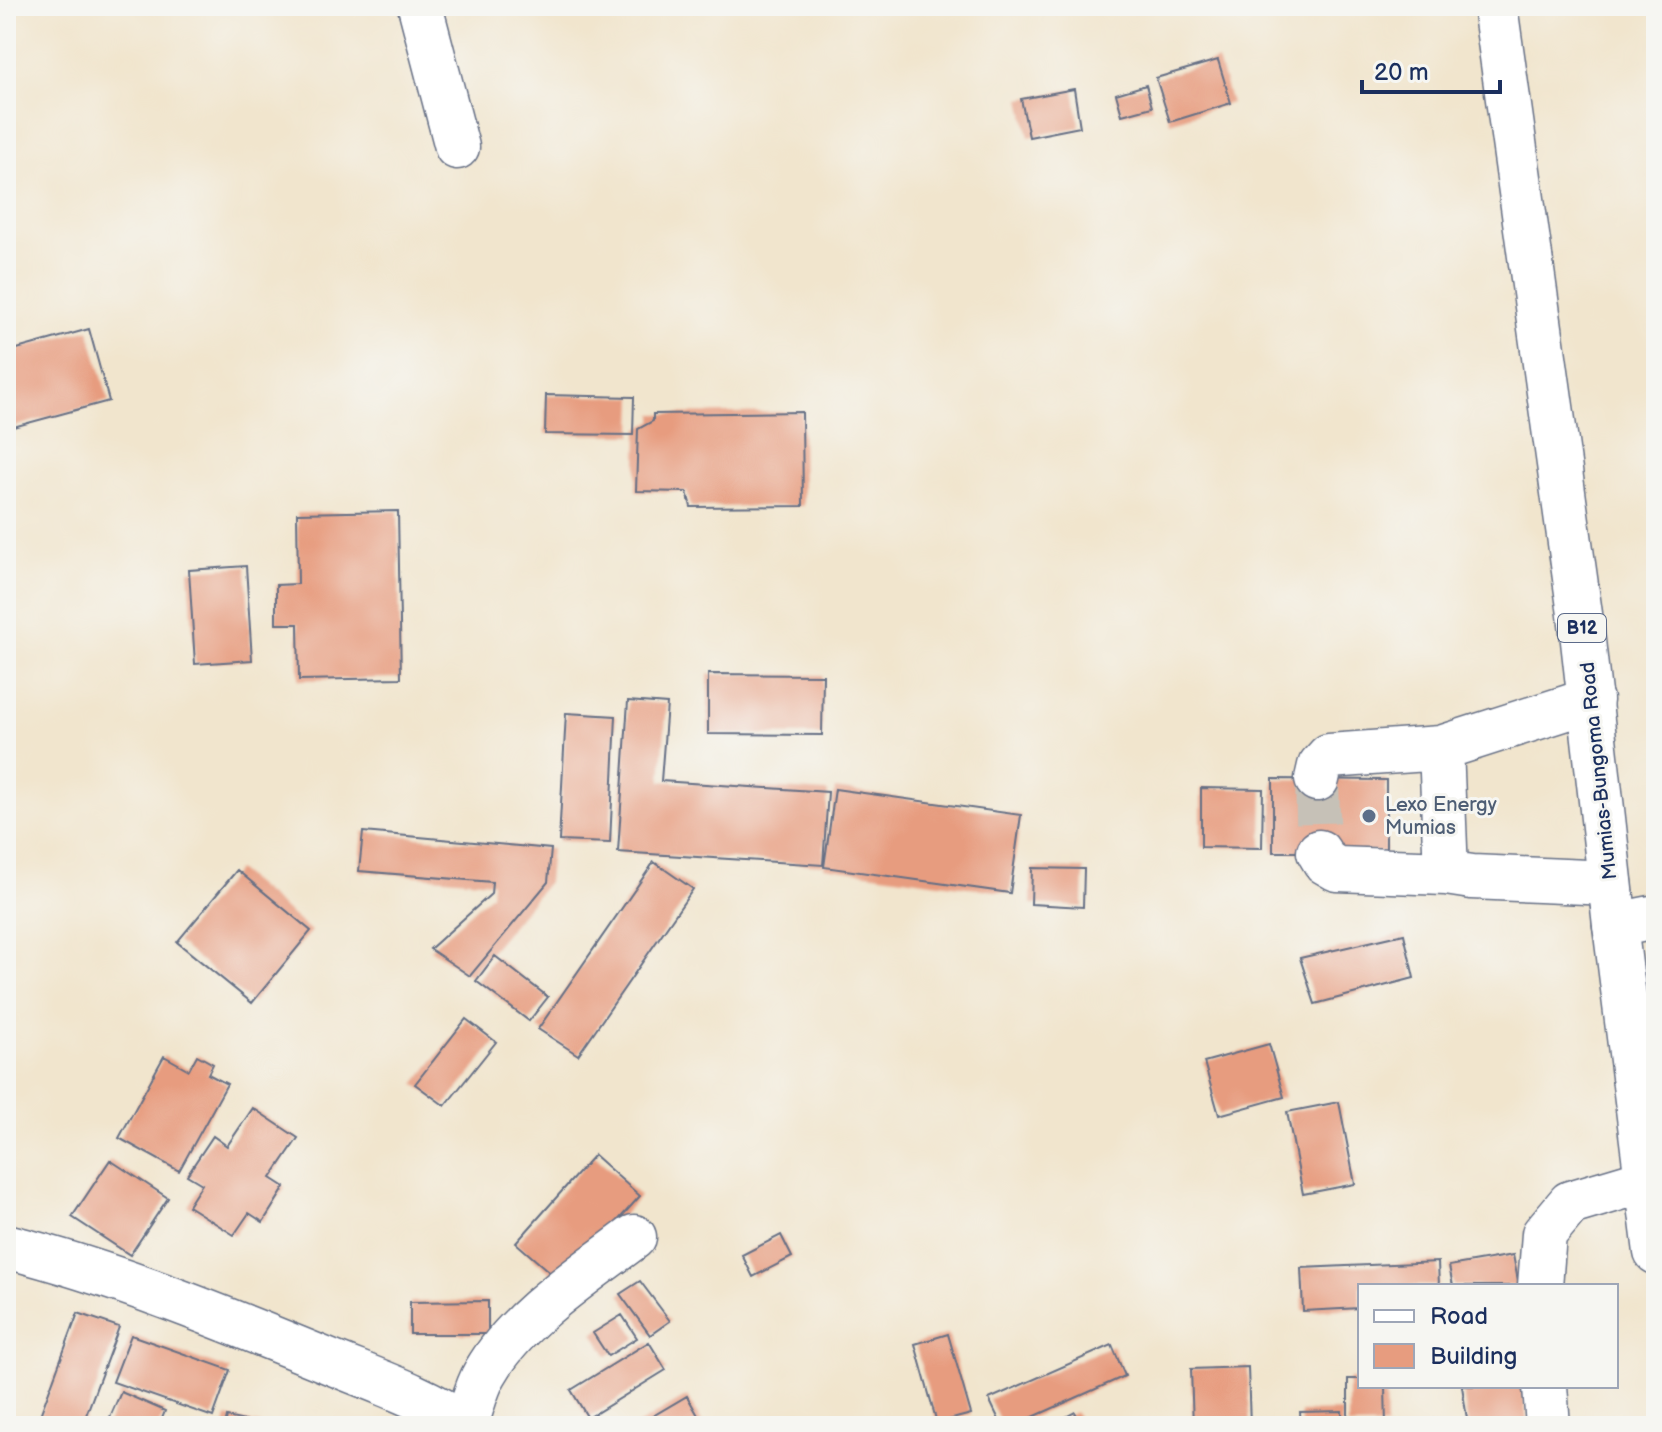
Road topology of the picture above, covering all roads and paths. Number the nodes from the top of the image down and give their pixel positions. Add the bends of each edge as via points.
1 (420, 6) edge
2 (1495, 6) edge
3 (457, 147) dead end
4 (1591, 700) junction
5 (1441, 748) junction
6 (1317, 779) dead end
7 (1319, 852) dead end
8 (1446, 873) junction
9 (1627, 908) edge
10 (1648, 1134) edge
11 (1647, 1180) junction
12 (634, 1237) dead end
13 (6, 1246) edge
14 (1656, 1252) edge
15 (1540, 1284) edge
16 (1545, 1388) edge
17 (466, 1425) edge
18 (1548, 1426) edge

1 - 3 main road
2 - 4 main road, Mumias-Bungoma Road / B12
4 - 5 main road
4 - 9 main road, Mumias-Bungoma Road / B12
5 - 6 main road via 1329,756
5 - 8 main road
7 - 8 main road via 1337,869
8 - 9 main road
9 - 10 main road, Mumias-Bungoma Road / B12
10 - 11 main road, Mumias-Bungoma Road / B12
11 - 14 main road, Mumias-Bungoma Road / B12
11 - 15 main road via 1570,1203 1544,1234
12 - 17 main road via 517,1330 485,1373
13 - 17 main road via 60,1260 253,1330 397,1389
16 - 18 main road

